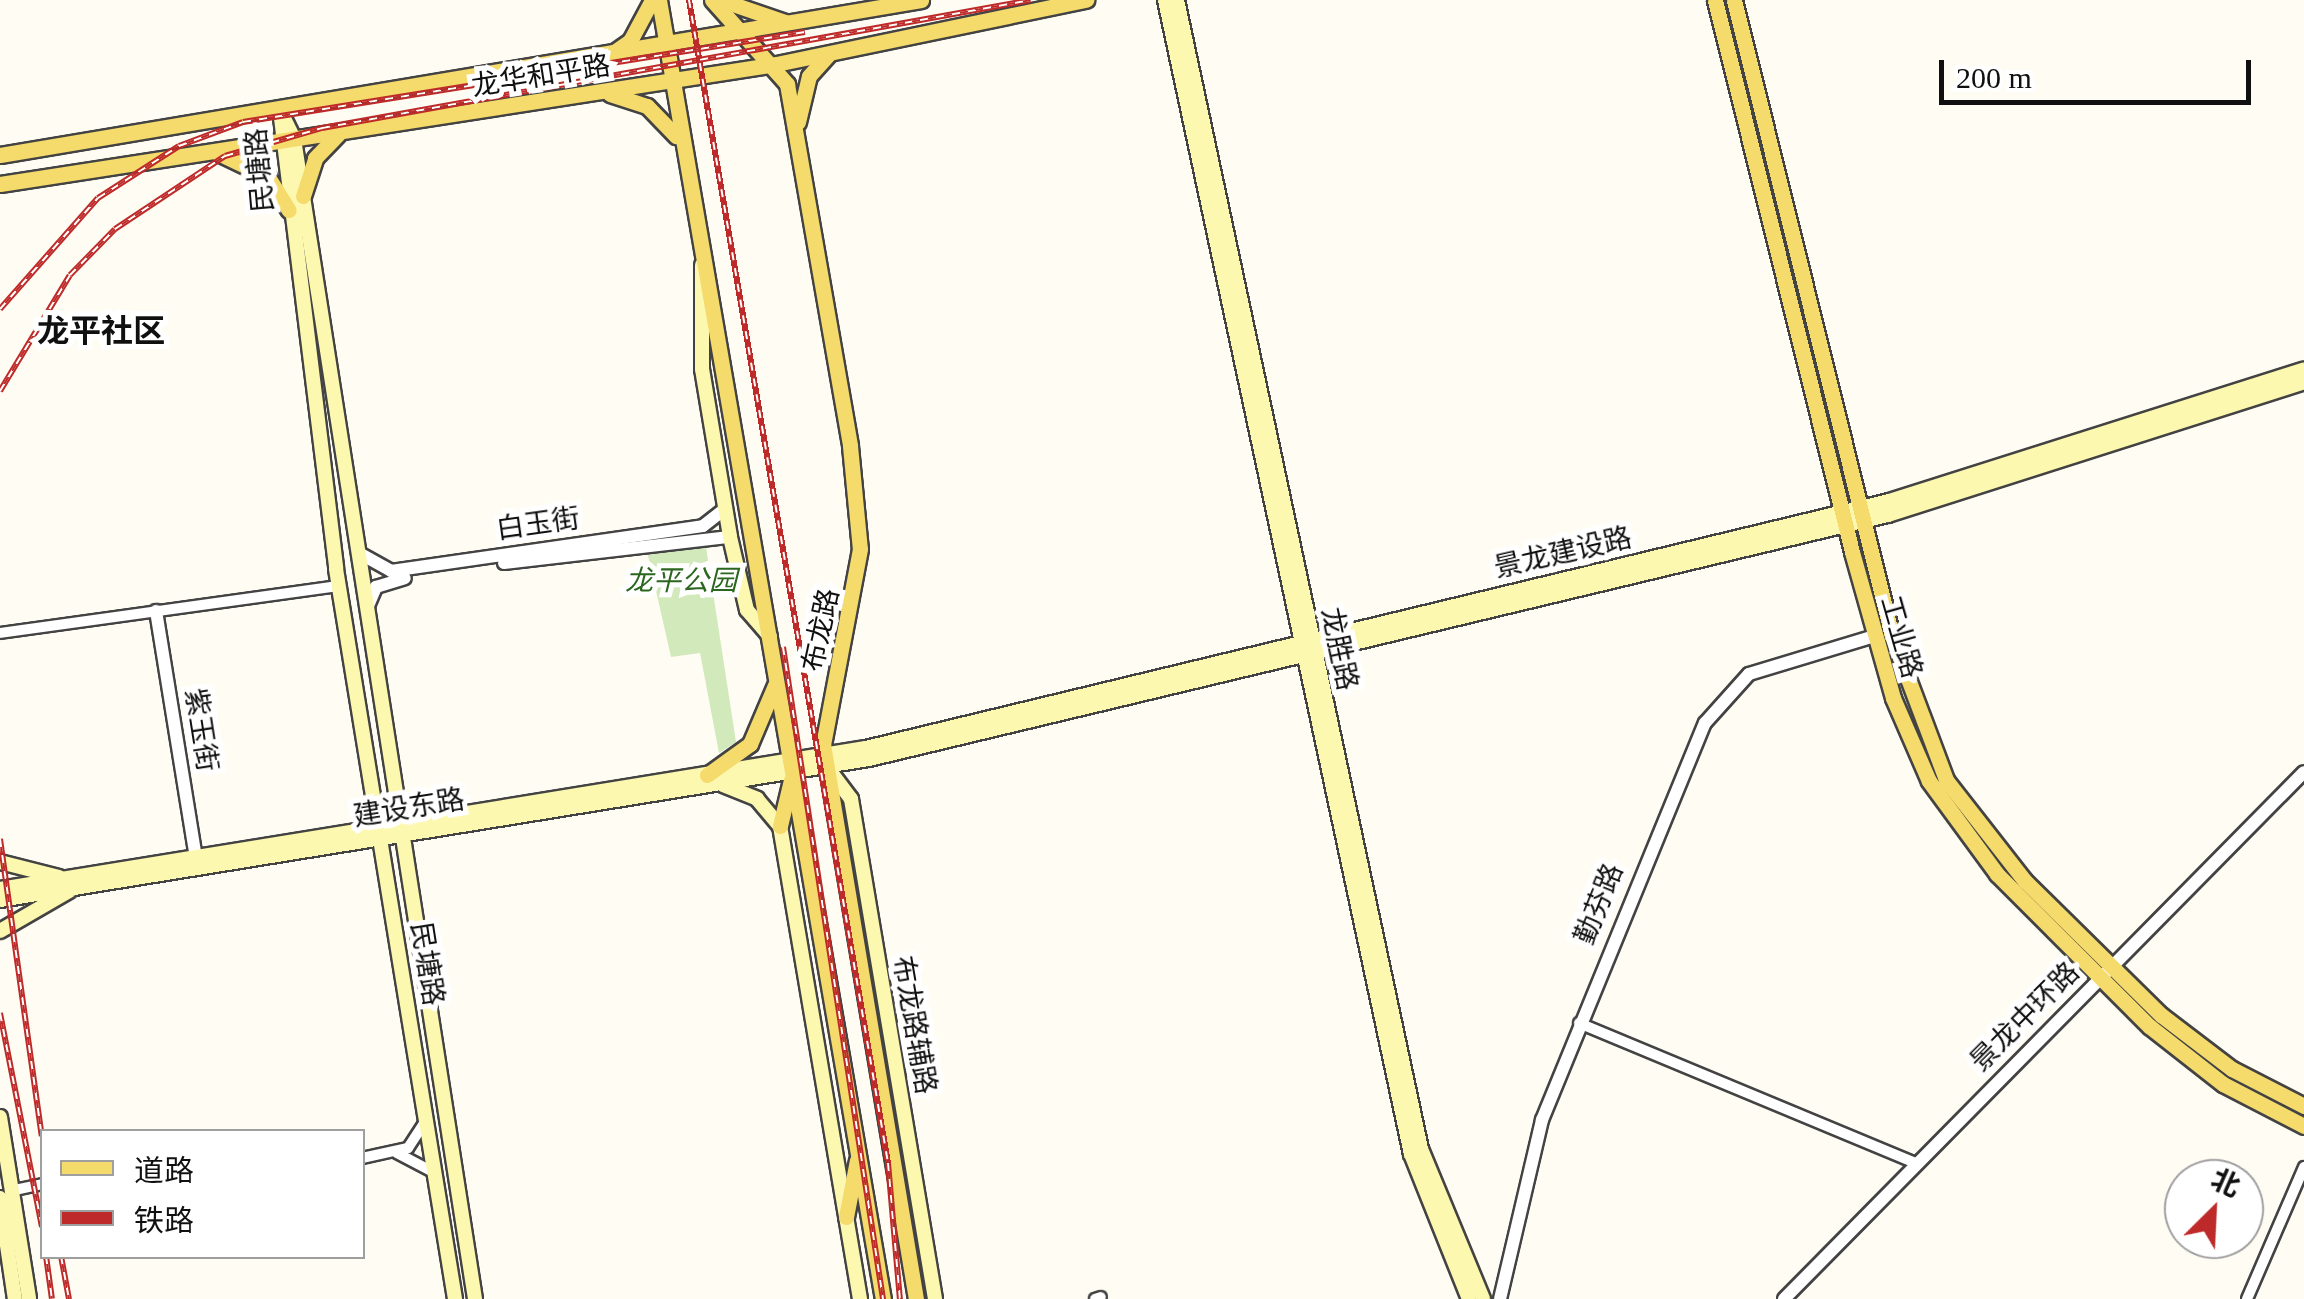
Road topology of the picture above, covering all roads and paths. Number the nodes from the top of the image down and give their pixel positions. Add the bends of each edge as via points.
1 (656, 0) edge
2 (712, 0) edge
3 (721, 0) edge
4 (921, 0) edge
5 (1086, 0) edge
6 (1165, 0) edge
7 (1177, 0) edge
8 (1714, 0) edge
9 (1734, 0) edge
10 (794, 23) junction
11 (747, 35) junction
12 (665, 48) junction
13 (832, 52) junction
14 (605, 57) junction
15 (776, 64) junction
16 (668, 82) junction
17 (596, 93) junction
18 (280, 110) junction
19 (341, 132) junction
20 (796, 135) junction
21 (286, 140) junction
22 (680, 142) junction
23 (209, 152) junction
24 (0, 155) edge
25 (0, 184) edge
26 (302, 196) junction
27 (288, 210) junction
28 (703, 250) junction
29 (2304, 369) edge
30 (2304, 382) edge
31 (726, 508) junction
32 (1862, 514) junction
33 (1844, 519) junction
34 (730, 537) junction
35 (359, 553) junction
36 (339, 586) junction
37 (368, 606) junction
38 (156, 611) junction
39 (0, 633) edge
40 (770, 636) junction
41 (1875, 636) junction
42 (1306, 644) junction
43 (777, 676) junction
44 (825, 761) junction
45 (792, 766) junction
46 (2304, 772) edge
47 (712, 780) junction
48 (780, 826) junction
49 (404, 829) junction
50 (380, 833) junction
51 (196, 857) junction
52 (0, 862) edge
53 (71, 883) junction
54 (0, 890) edge
55 (0, 900) edge
56 (0, 931) edge
57 (2104, 972) junction
58 (1579, 1023) junction
59 (2304, 1106) edge
60 (426, 1114) junction
61 (0, 1117) edge
62 (2304, 1126) edge
63 (396, 1152) junction
64 (858, 1152) junction
65 (365, 1157) edge
66 (1916, 1163) junction
67 (2304, 1167) edge
68 (436, 1179) junction
69 (40, 1185) edge
70 (4, 1195) edge
71 (846, 1217) junction
72 (15, 1299) edge
73 (28, 1299) edge
74 (455, 1299) edge
75 (475, 1299) edge
76 (860, 1299) edge
77 (884, 1299) edge
78 (916, 1299) edge
79 (936, 1299) edge
80 (1469, 1299) edge
81 (1482, 1299) edge
82 (1500, 1299) edge
83 (1784, 1299) edge
84 (2247, 1299) edge

1 - 12 main road, 布龙路
1 - 14 main road via 630,41
2 - 11 main road, 布龙路
3 - 10 main road
4 - 10 main road, 龙华和平路
5 - 13 main road, 龙华和平路
6 - 42 main road, 龙胜路
7 - 42 main road, 龙胜路
8 - 33 main road, 工业路
9 - 32 main road, 工业路
10 - 11 main road, 龙华和平路
11 - 12 main road, 龙华和平路
11 - 15 main road, 布龙路
12 - 14 main road, 龙华和平路
12 - 16 main road, 布龙路
13 - 15 main road, 龙华和平路
13 - 20 main road via 809,76
14 - 18 main road, 龙华和平路
15 - 16 main road, 龙华和平路
15 - 20 main road, 布龙路
16 - 17 main road, 龙华和平路
16 - 22 main road, 布龙路
17 - 19 main road, 龙华和平路
17 - 22 main road via 647,106
18 - 21 main road, 民塘路
18 - 24 main road, 龙华和平路
19 - 21 main road, 龙华和平路
19 - 26 main road via 316,158
20 - 44 main road, 布龙路 via 860,549
21 - 23 main road, 龙华和平路
21 - 26 main road, 民塘路
21 - 27 main road, 民塘路
22 - 28 main road, 布龙路
23 - 25 main road, 龙华和平路
23 - 27 main road via 268,176
26 - 35 main road, 民塘路
27 - 36 main road, 民塘路
28 - 31 main road, 布龙路 via 700,355
28 - 40 main road, 布龙路
29 - 32 main road, 景龙建设路
30 - 32 main road, 景龙建设路
31 - 34 main road, 布龙路
31 - 35 street, 白玉街 via 703,526 391,571
32 - 33 main road, 景龙建设路
32 - 57 main road, 工业路 via 1905,685 1946,780 1983,833
33 - 41 main road, 工业路
33 - 42 main road, 景龙建设路
34 - 37 street, 白玉街 via 391,580
34 - 40 main road via 747,610
35 - 37 main road, 民塘路
36 - 38 street
36 - 50 main road, 民塘路
37 - 49 main road, 民塘路
38 - 39 street
38 - 51 street, 紫玉街
40 - 43 main road, 布龙路
41 - 57 main road, 工业路 via 1904,729 1945,808
41 - 58 street, 勤芬路 via 1749,674 1718,703 1662,811
42 - 44 main road, 景龙建设路
42 - 80 main road, 龙胜路 via 1411,1154
42 - 81 main road, 龙胜路 via 1421,1149
43 - 45 main road, 布龙路
43 - 47 main road via 750,744
44 - 45 main road, 建设东路
44 - 78 main road, 布龙路
44 - 79 main road, 布龙路辅路 via 850,798
45 - 47 main road, 建设东路
45 - 48 main road
45 - 64 main road, 布龙路
46 - 57 street, 景龙中环路
47 - 48 main road via 757,799
47 - 49 main road, 建设东路
48 - 71 main road
49 - 50 main road, 建设东路
49 - 75 main road, 民塘路
50 - 51 main road, 建设东路
50 - 53 main road, 建设东路
50 - 60 main road, 民塘路
51 - 53 main road, 建设东路
52 - 53 main road
53 - 54 main road, 建设东路
53 - 55 main road, 建设东路
53 - 56 main road
57 - 59 main road, 工业路 via 2209,1054
57 - 62 main road, 工业路 via 2200,1068
57 - 66 street, 景龙中环路
58 - 66 street
58 - 82 street, 勤芬路 via 1536,1138
60 - 63 street via 419,1137
60 - 68 main road, 民塘路
61 - 70 main road
63 - 65 street
63 - 68 street via 426,1162
64 - 71 main road
64 - 77 main road, 布龙路
66 - 83 street, 景龙中环路
67 - 84 street
68 - 74 main road, 民塘路
69 - 70 street
70 - 72 main road
70 - 73 main road
71 - 76 main road

